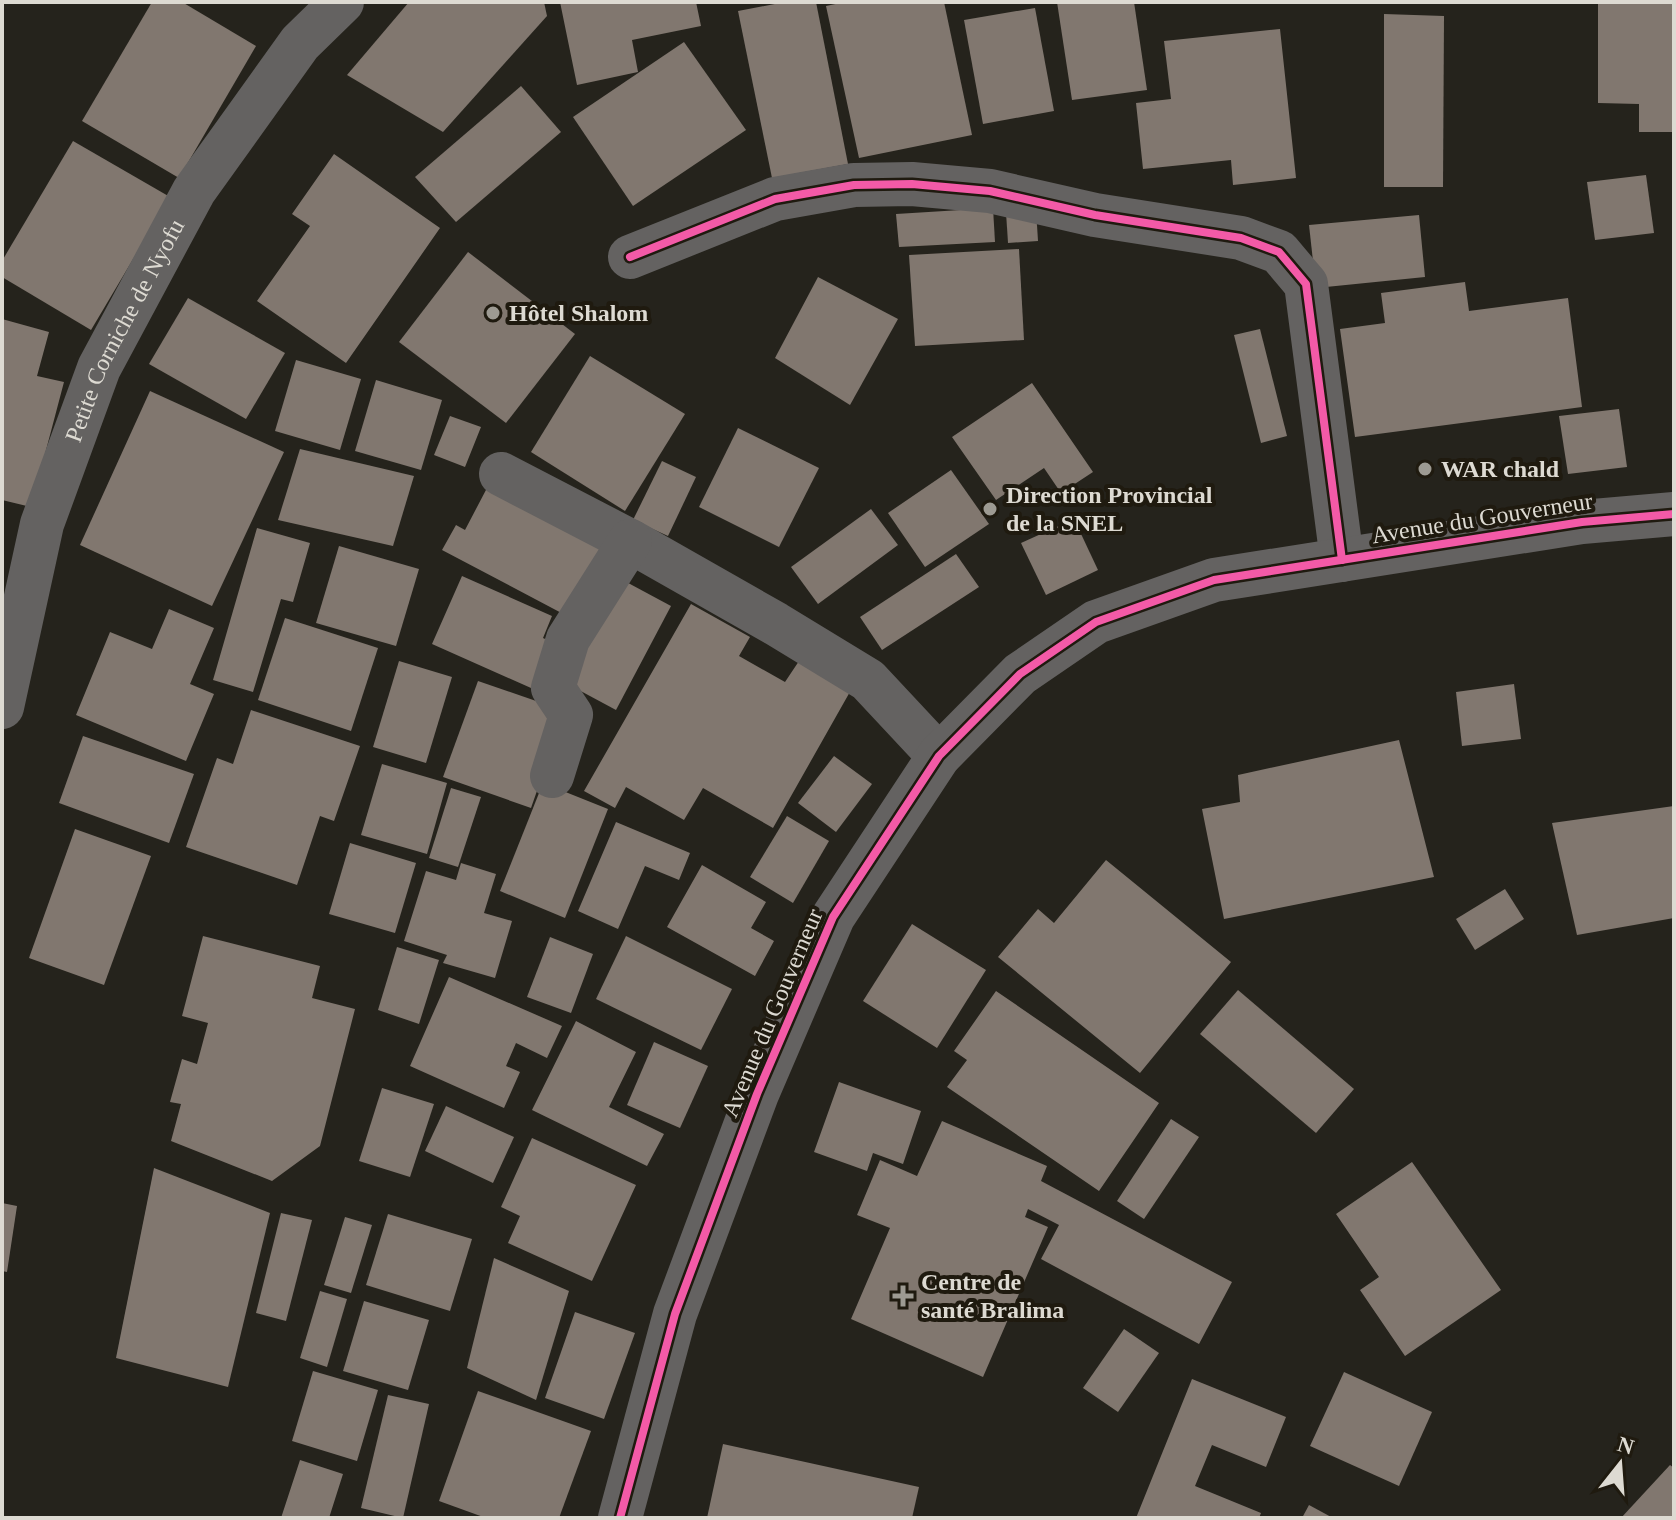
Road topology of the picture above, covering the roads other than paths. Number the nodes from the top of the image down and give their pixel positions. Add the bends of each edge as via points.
1 (342, 2) edge
2 (630, 257) dead end
3 (501, 474) dead end
4 (1674, 514) edge
5 (630, 541) junction
6 (1342, 560) junction
7 (2, 707) edge
8 (939, 756) junction
9 (552, 776) dead end
10 (620, 1518) edge

1 - 7 street, Petite Corniche de Nyofu via 300,43 194,191 99,368 42,524
2 - 6 street via 775,199 854,185 912,184 990,191 1095,215 1241,238 1279,252 1306,284
3 - 5 street
4 - 6 street, Avenue du Gouverneur via 1582,522
5 - 8 street via 868,680
5 - 9 street via 568,639 553,688 571,715
6 - 8 street, Avenue du Gouverneur via 1214,580 1096,622 1020,674
8 - 10 street, Avenue du Gouverneur via 833,917 757,1094 675,1314

